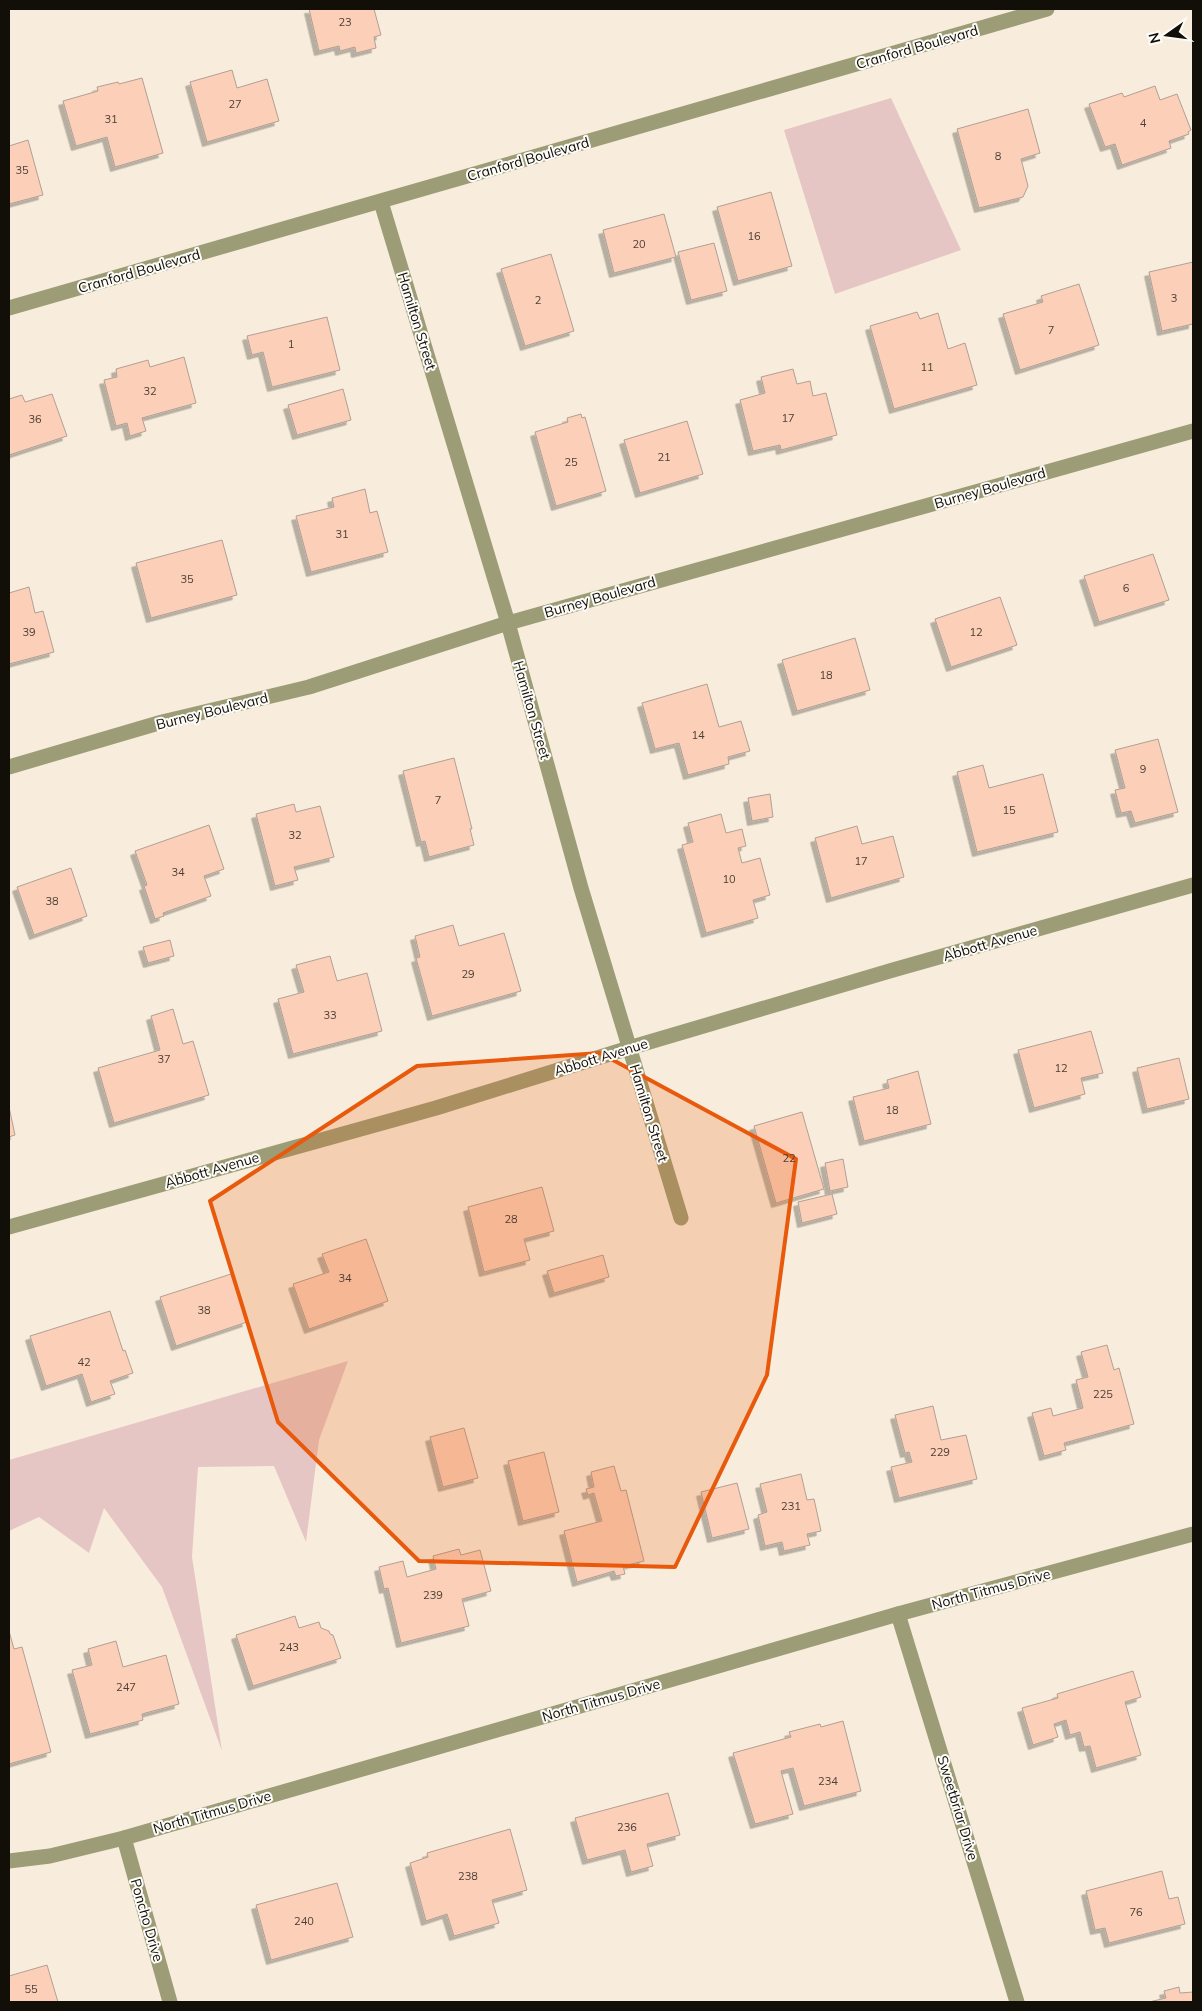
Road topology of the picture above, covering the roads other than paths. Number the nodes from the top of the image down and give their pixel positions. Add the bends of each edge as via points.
1 (1048, 9) edge
2 (382, 202) junction
3 (9, 308) edge
4 (1193, 431) edge
5 (508, 623) junction
6 (9, 767) edge
7 (1193, 885) edge
8 (629, 1048) junction
9 (681, 1218) dead end
10 (9, 1227) edge
11 (1193, 1534) edge
12 (898, 1614) junction
13 (124, 1838) junction
14 (9, 1861) edge
15 (170, 2002) edge
16 (1017, 2002) edge

1 - 2 street, Cranford Boulevard
2 - 3 street, Cranford Boulevard
2 - 5 street, Hamilton Street
4 - 5 street, Burney Boulevard
5 - 6 street, Burney Boulevard via 309,687 162,722
5 - 8 street, Hamilton Street
7 - 8 street, Abbott Avenue
8 - 9 street, Hamilton Street
8 - 10 street, Abbott Avenue via 436,1108
11 - 12 street, North Titmus Drive
12 - 13 street, North Titmus Drive
12 - 16 street, Sweetbriar Drive
13 - 14 street, North Titmus Drive via 50,1856
13 - 15 street, Poncho Drive

